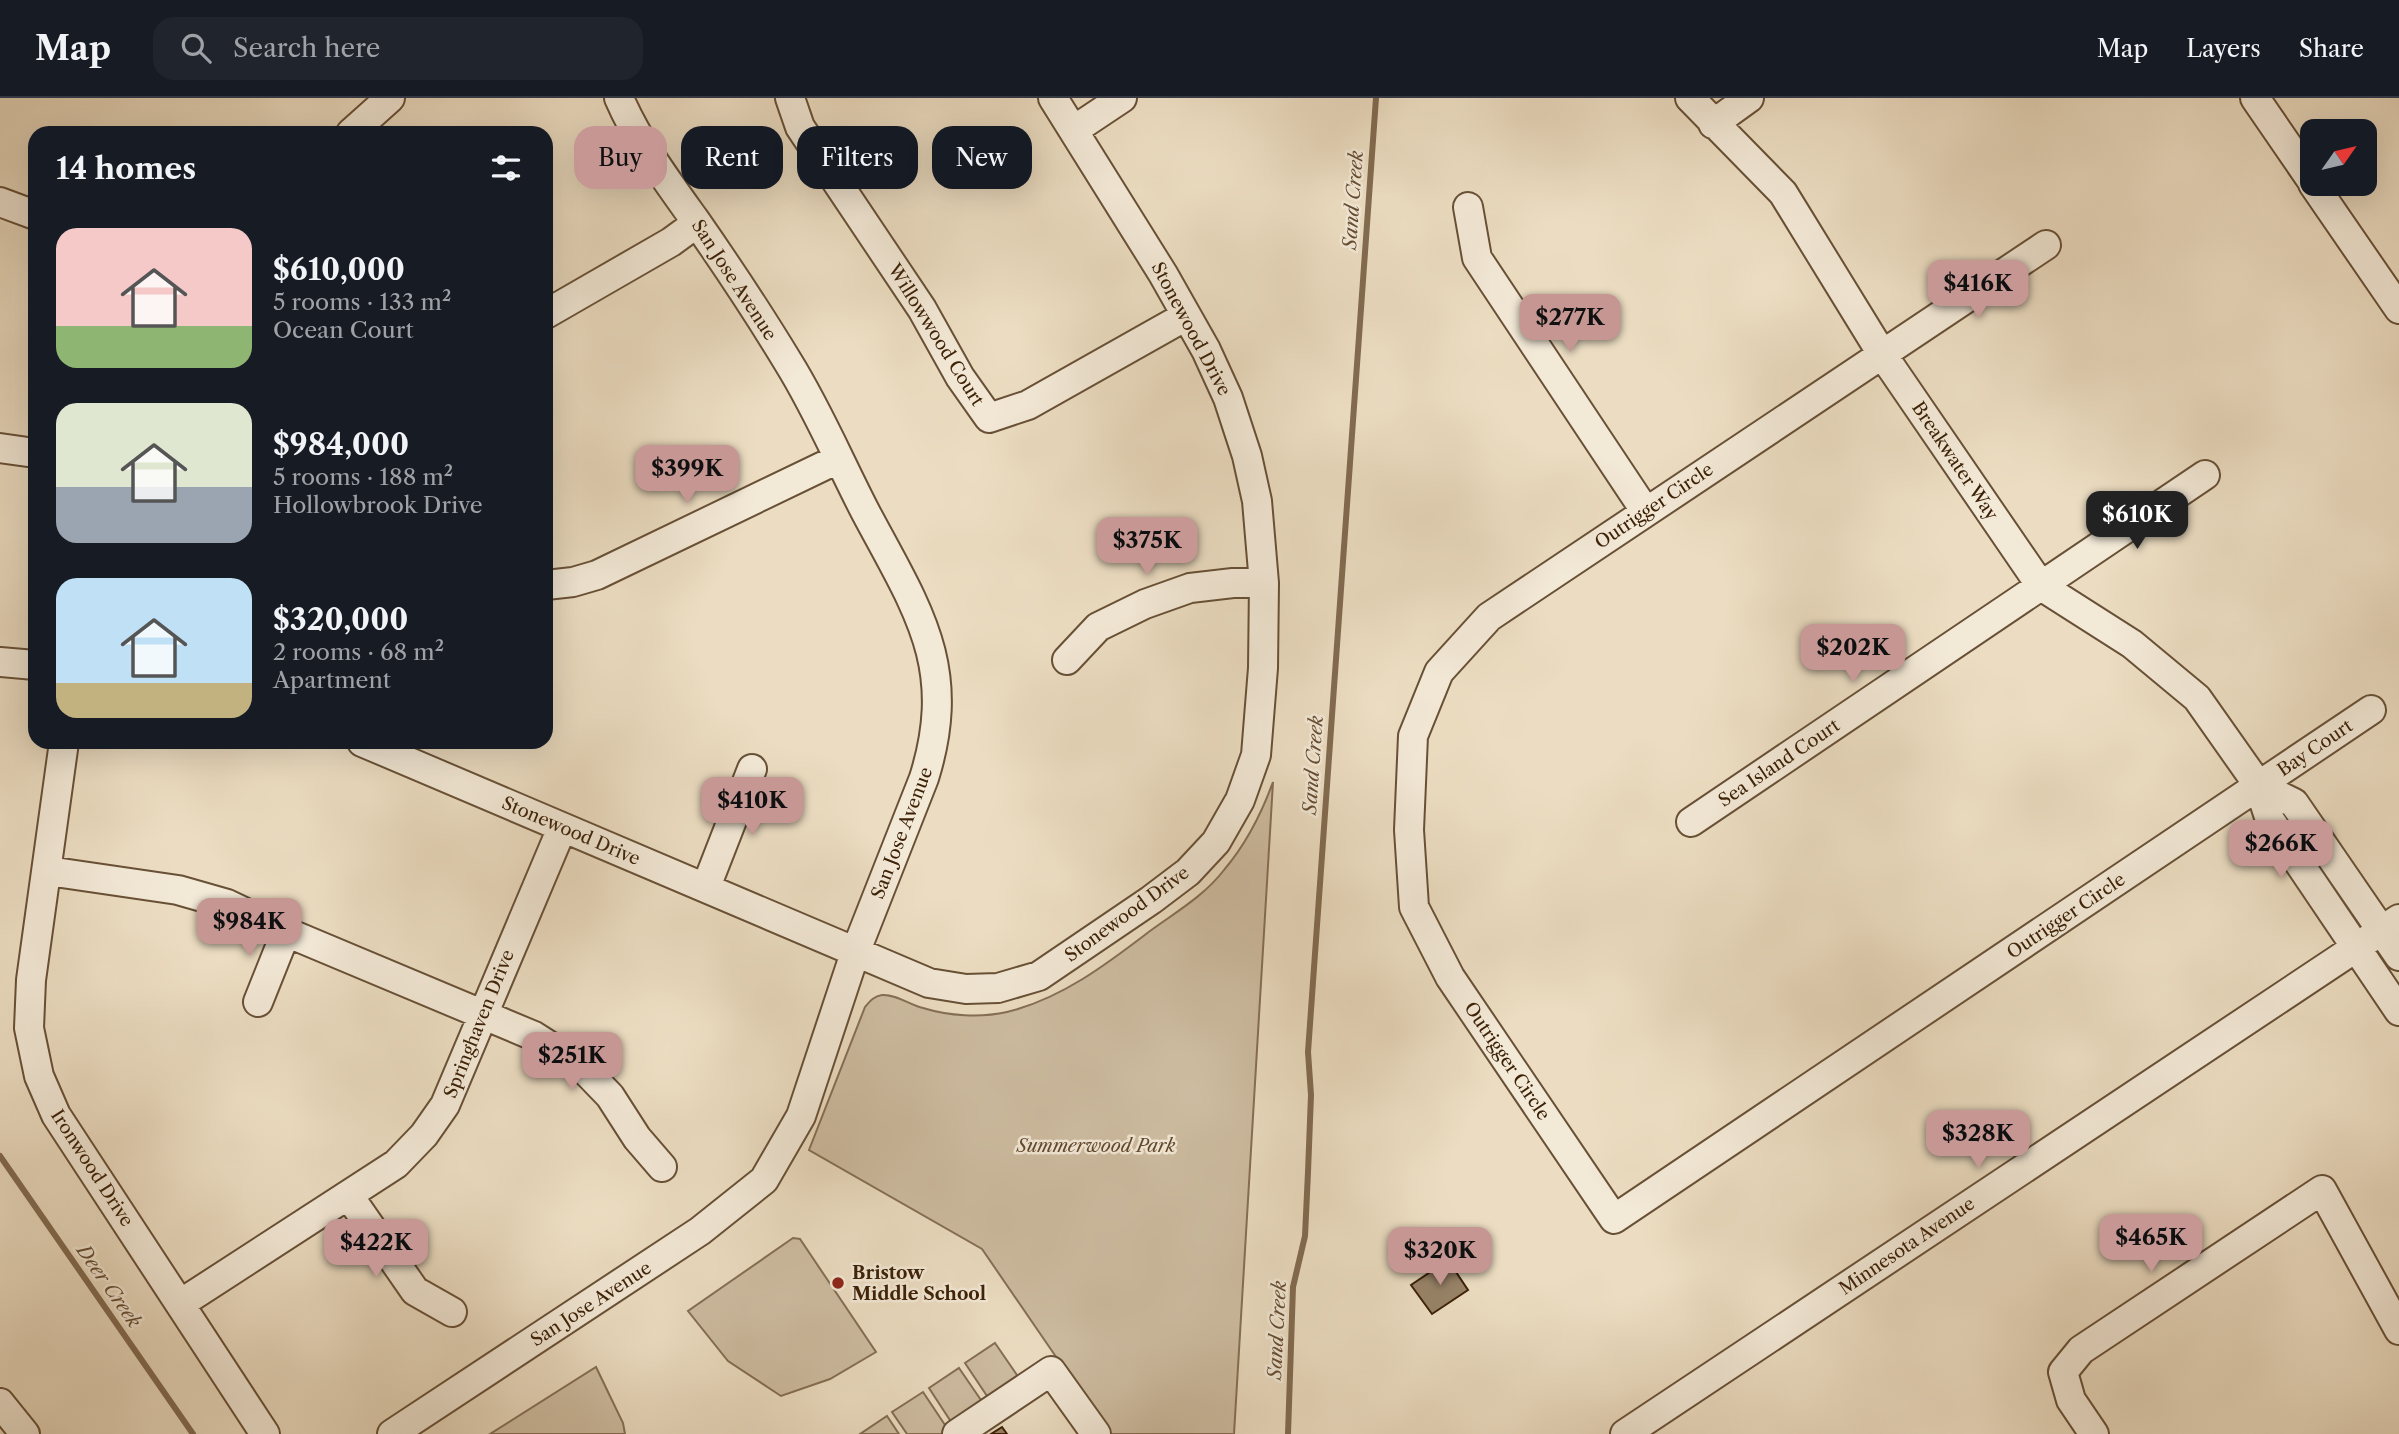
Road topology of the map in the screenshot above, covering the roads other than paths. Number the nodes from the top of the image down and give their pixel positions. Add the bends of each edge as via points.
1 (390, 98) edge
2 (619, 98) edge
3 (790, 98) edge
4 (1053, 98) edge
5 (1122, 98) edge
6 (1690, 98) edge
7 (1749, 98) edge
8 (2255, 98) edge
9 (1713, 124) junction
10 (359, 126) edge
11 (1074, 130) junction
12 (2300, 164) edge
13 (2322, 196) edge
14 (0, 202) edge
15 (1468, 207) dead end
16 (28, 212) edge
17 (697, 223) junction
18 (2046, 245) dead end
19 (2399, 309) edge
20 (553, 310) edge
21 (1186, 316) junction
22 (1882, 355) junction
23 (0, 448) edge
24 (28, 452) edge
25 (838, 459) junction
26 (2205, 475) dead end
27 (1646, 512) junction
28 (1264, 583) junction
29 (553, 584) edge
30 (2041, 586) junction
31 (1067, 660) dead end
32 (0, 662) edge
33 (28, 664) edge
34 (2371, 710) dead end
35 (63, 749) edge
36 (378, 749) edge
37 (752, 769) dead end
38 (2259, 786) junction
39 (1692, 822) dead end
40 (562, 828) junction
41 (48, 871) junction
42 (706, 887) junction
43 (2391, 925) edge
44 (286, 932) junction
45 (2357, 947) junction
46 (855, 953) junction
47 (2399, 956) edge
48 (258, 1002) dead end
49 (2399, 1011) edge
50 (482, 1013) junction
51 (662, 1167) dead end
52 (349, 1196) junction
53 (180, 1304) junction
54 (452, 1312) dead end
55 (2399, 1330) edge
56 (0, 1403) edge
57 (1090, 1426) edge
58 (25, 1434) edge
59 (265, 1434) edge
60 (392, 1434) edge
61 (957, 1434) edge
62 (1625, 1434) edge
63 (2094, 1434) edge

1 - 10 street
2 - 17 street, San Jose Avenue via 653,161
3 - 21 street, Willowwood Court via 800,127 989,418 1028,405
4 - 11 street, Stonewood Drive
5 - 11 street
6 - 9 street, Breakwater Way
7 - 9 street
8 - 12 street
9 - 22 street, Breakwater Way via 1783,194
11 - 21 street, Stonewood Drive
13 - 19 street
14 - 16 street
15 - 27 street via 1477,258
17 - 20 street
17 - 25 street, San Jose Avenue via 789,363
18 - 22 street, Outrigger Circle
21 - 28 street, Stonewood Drive via 1228,398 1248,456
22 - 27 street, Outrigger Circle
22 - 30 street, Breakwater Way
23 - 24 street
25 - 29 street via 597,575
25 - 46 street, San Jose Avenue via 926,630 938,708 924,778
26 - 30 street, Sea Island Court
27 - 38 street, Outrigger Circle via 1489,617 1439,672 1413,736 1409,830 1414,907 1450,977 1614,1219
28 - 31 street via 1190,588 1145,604 1098,627
28 - 46 street, Stonewood Drive via 1256,755 1240,800 1216,842 1188,872 1039,975 998,988 929,983
30 - 38 street, Breakwater Way via 2133,645 2197,698
30 - 39 street, Sea Island Court
32 - 33 street
34 - 38 street, Bay Court
35 - 41 street, Ironwood Drive
36 - 40 street, Stonewood Drive
37 - 42 street
38 - 43 street, Breakwater Way via 2294,803
38 - 45 street, Breakwater Way via 2270,820
40 - 42 street, Stonewood Drive
40 - 50 street, Springhaven Drive
41 - 44 street via 178,890 227,904
41 - 53 street, Ironwood Drive via 31,980 29,1028 38,1076 55,1115
42 - 46 street, Stonewood Drive
43 - 45 street, Minnesota Avenue
43 - 47 street, Breakwater Way
44 - 48 street
44 - 50 street
45 - 49 street, Breakwater Way
45 - 62 street, Minnesota Avenue
46 - 60 street, San Jose Avenue via 801,1116 764,1180 700,1231
50 - 51 street via 542,1040 581,1066 610,1096
50 - 52 street, Springhaven Drive via 445,1105 424,1136 396,1164
52 - 53 street, Springhaven Drive
52 - 54 street via 415,1292
53 - 59 street, Ironwood Drive
55 - 63 street via 2322,1190 2081,1350 2063,1372 2071,1400
56 - 58 street
57 - 61 street via 1051,1371

